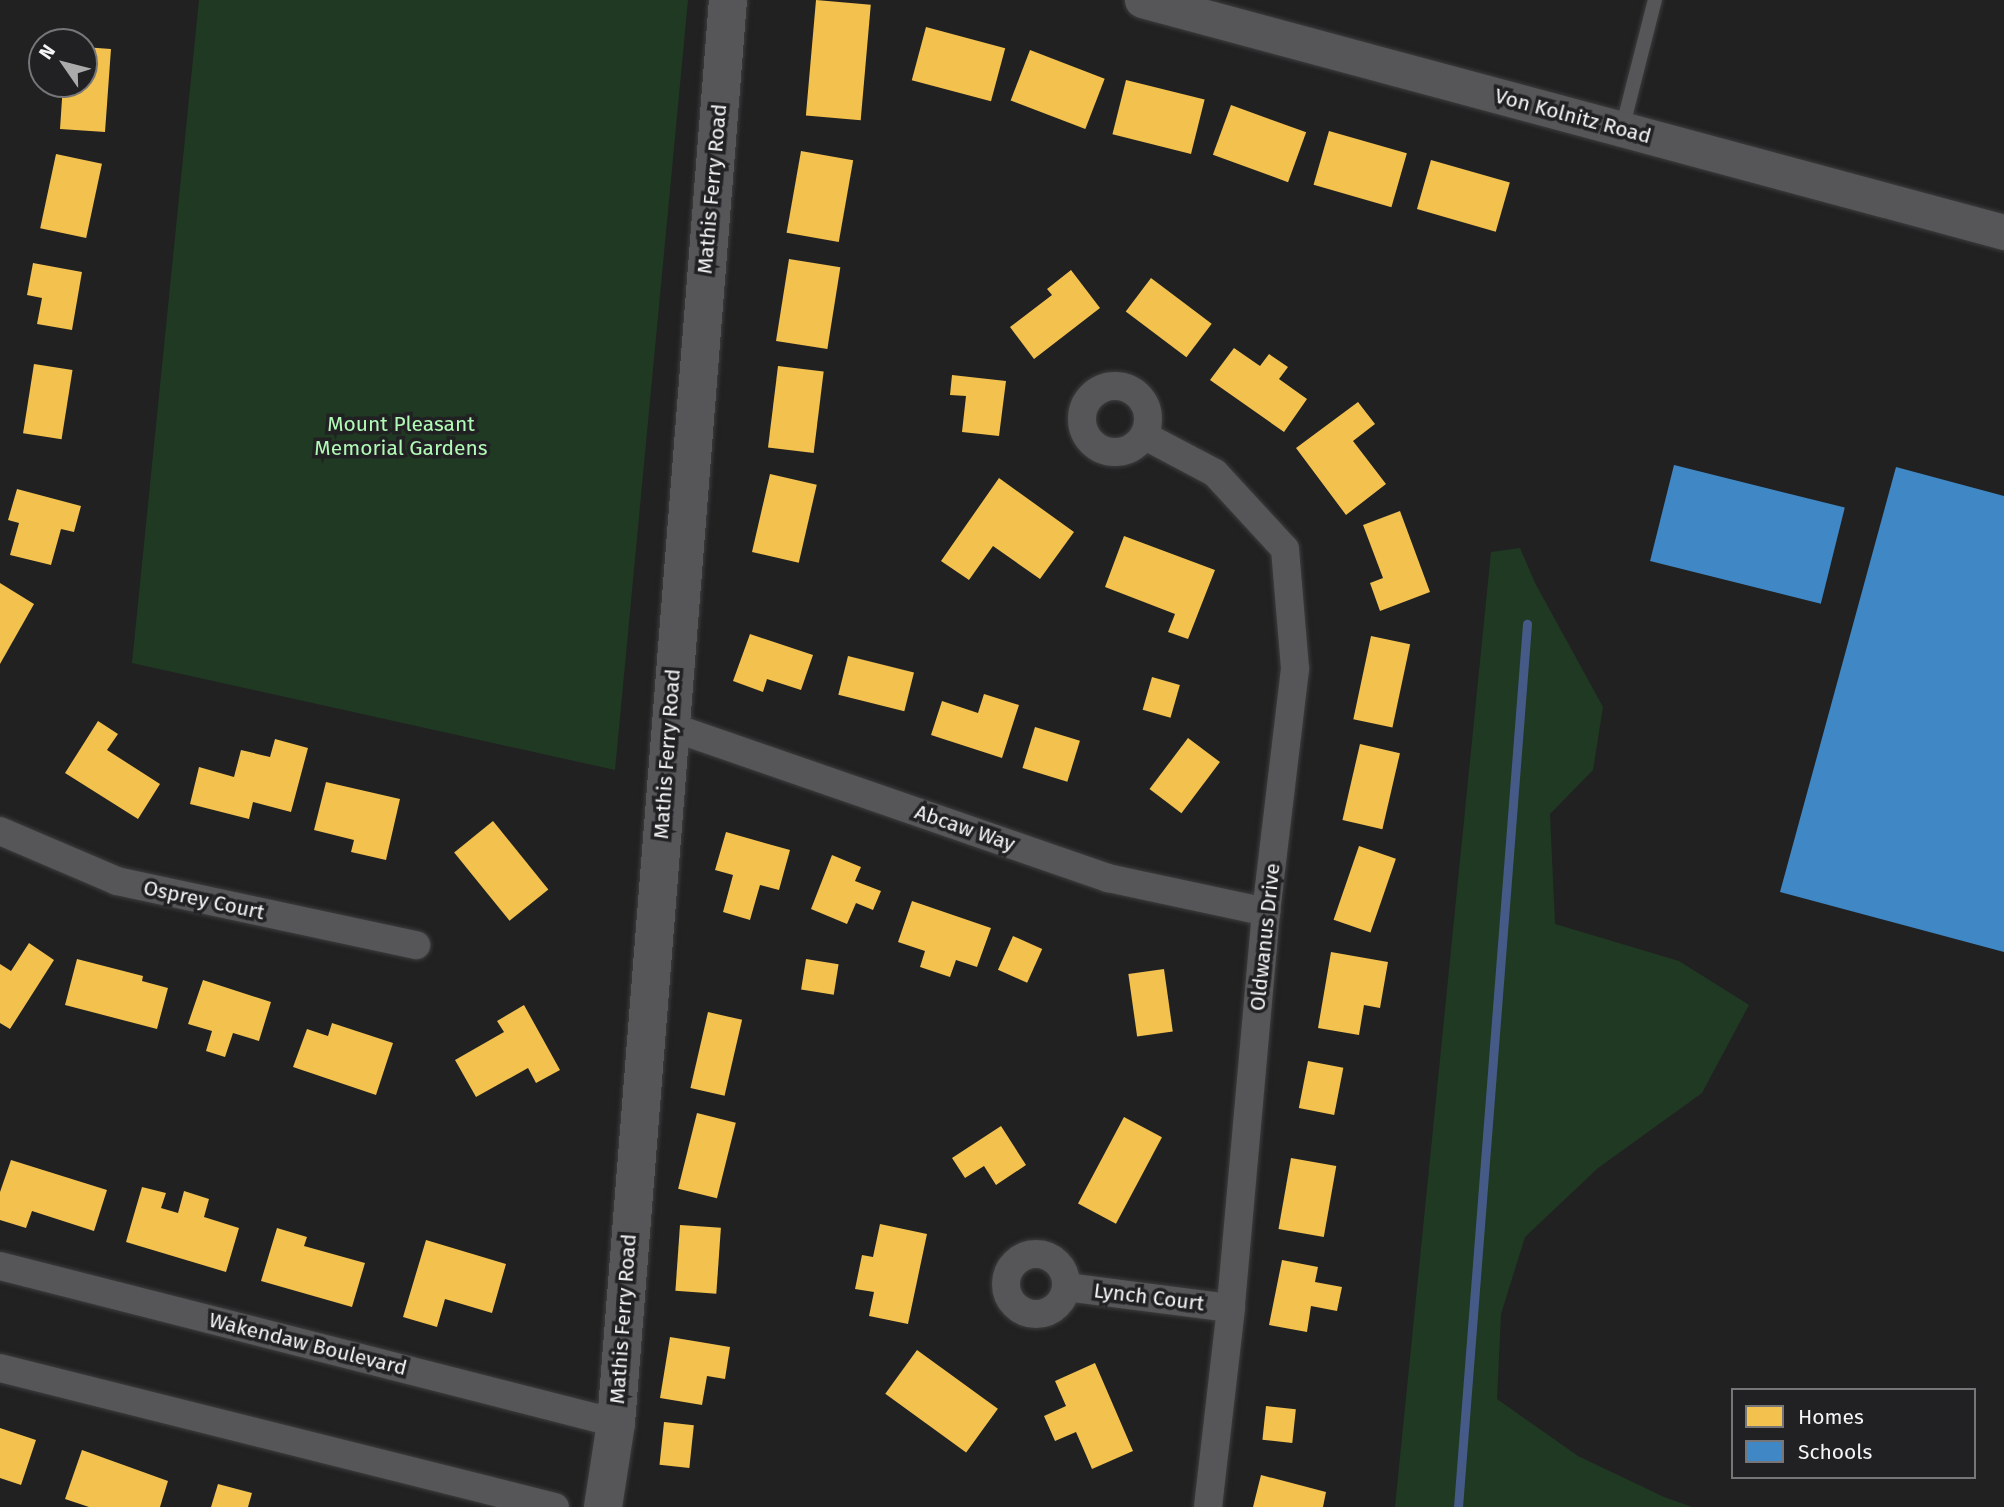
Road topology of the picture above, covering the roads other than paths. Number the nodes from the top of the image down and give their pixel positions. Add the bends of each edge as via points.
1 (728, 0) edge
2 (1142, 0) edge
3 (1655, 0) edge
4 (1622, 129) junction
5 (2004, 232) edge
6 (1144, 436) dead end
7 (668, 726) junction
8 (0, 831) edge
9 (1266, 912) junction
10 (416, 945) dead end
11 (0, 1266) edge
12 (1066, 1287) dead end
13 (1231, 1308) junction
14 (0, 1368) edge
15 (615, 1423) junction
16 (555, 1507) edge
17 (603, 1507) edge
18 (1208, 1507) edge

1 - 7 main road, Mathis Ferry Road
2 - 4 street, Von Kolnitz Road
3 - 4 lane
4 - 5 street, Von Kolnitz Road
6 - 9 street, Oldwanus Drive via 1215,473 1285,549 1295,669
7 - 9 street, Abcaw Way via 1108,878
7 - 15 main road, Mathis Ferry Road
8 - 10 street, Osprey Court via 117,881
9 - 13 street, Oldwanus Drive
11 - 15 street, Wakendaw Boulevard
12 - 13 street, Lynch Court
13 - 18 street, Oldwanus Drive
14 - 16 street
15 - 17 main road, Mathis Ferry Road

